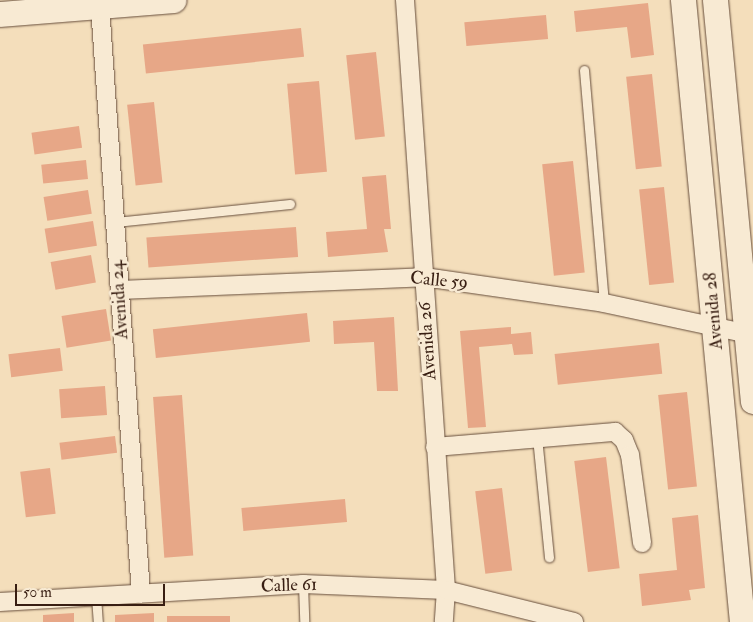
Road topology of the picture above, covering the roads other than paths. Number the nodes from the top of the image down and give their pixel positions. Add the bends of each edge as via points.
1 (172, 0) edge
2 (405, 0) edge
3 (683, 0) edge
4 (715, 0) edge
5 (100, 6) junction
6 (0, 14) edge
7 (584, 70) dead end
8 (290, 204) dead end
9 (115, 222) junction
10 (424, 276) junction
11 (120, 290) junction
12 (604, 303) junction
13 (716, 328) junction
14 (750, 335) edge
15 (753, 401) edge
16 (537, 437) junction
17 (435, 447) junction
18 (642, 543) dead end
19 (549, 557) dead end
20 (303, 584) junction
21 (446, 590) junction
22 (141, 594) junction
23 (96, 596) junction
24 (0, 602) edge
25 (98, 622) edge
26 (304, 622) edge
27 (444, 622) edge
28 (574, 622) edge
29 (742, 622) edge

1 - 5 main road
2 - 10 street, Avenida 26
3 - 13 main road, Avenida 28
4 - 14 main road, Avenida 28
5 - 6 main road
5 - 9 street, Avenida 24
7 - 12 lane
8 - 9 lane
9 - 11 street, Avenida 24
10 - 11 street, Calle 59
10 - 12 street, Calle 59
10 - 17 street, Avenida 26
11 - 22 street, Avenida 24
12 - 13 street, Calle 59
13 - 14 street, Calle 59
13 - 29 main road, Avenida 28
14 - 15 main road, Avenida 28
16 - 17 street
16 - 18 street via 603,430 615,432 624,440 630,455
16 - 19 lane
17 - 21 street, Avenida 26
20 - 21 street, Calle 61
20 - 22 street, Calle 61
20 - 26 lane
21 - 27 street, Avenida 26
21 - 28 street, Calle 61
22 - 23 street, Calle 61
23 - 24 street, Calle 61
23 - 25 lane

